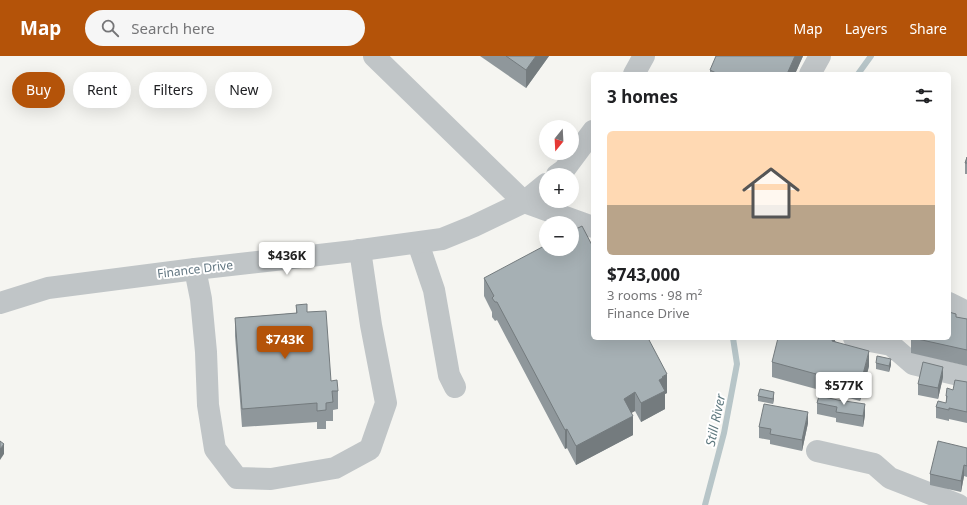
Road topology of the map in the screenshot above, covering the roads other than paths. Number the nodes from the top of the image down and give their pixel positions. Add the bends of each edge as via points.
1 (374, 56) edge
2 (820, 56) edge
3 (811, 72) edge
4 (591, 133) edge
5 (565, 168) edge
6 (539, 190) edge
7 (524, 202) junction
8 (591, 226) edge
9 (418, 243) junction
10 (360, 250) junction
11 (195, 269) junction
12 (0, 303) edge
13 (951, 304) edge
14 (967, 312) edge
15 (865, 340) edge
16 (967, 377) edge
17 (455, 388) dead end
18 (817, 451) dead end
19 (959, 505) edge

1 - 7 street
2 - 3 street
4 - 5 street
6 - 7 street, Finance Drive
7 - 8 street
7 - 9 street, Finance Drive via 442,239
9 - 10 street, Finance Drive
9 - 17 street via 434,290 449,375
10 - 11 street, Finance Drive
10 - 11 street via 386,403 370,449 335,468 272,479 237,478 215,449 208,405 201,299
11 - 12 street, Finance Drive via 48,288
13 - 14 street
15 - 16 street via 891,345 913,364
18 - 19 street via 874,464 890,478

